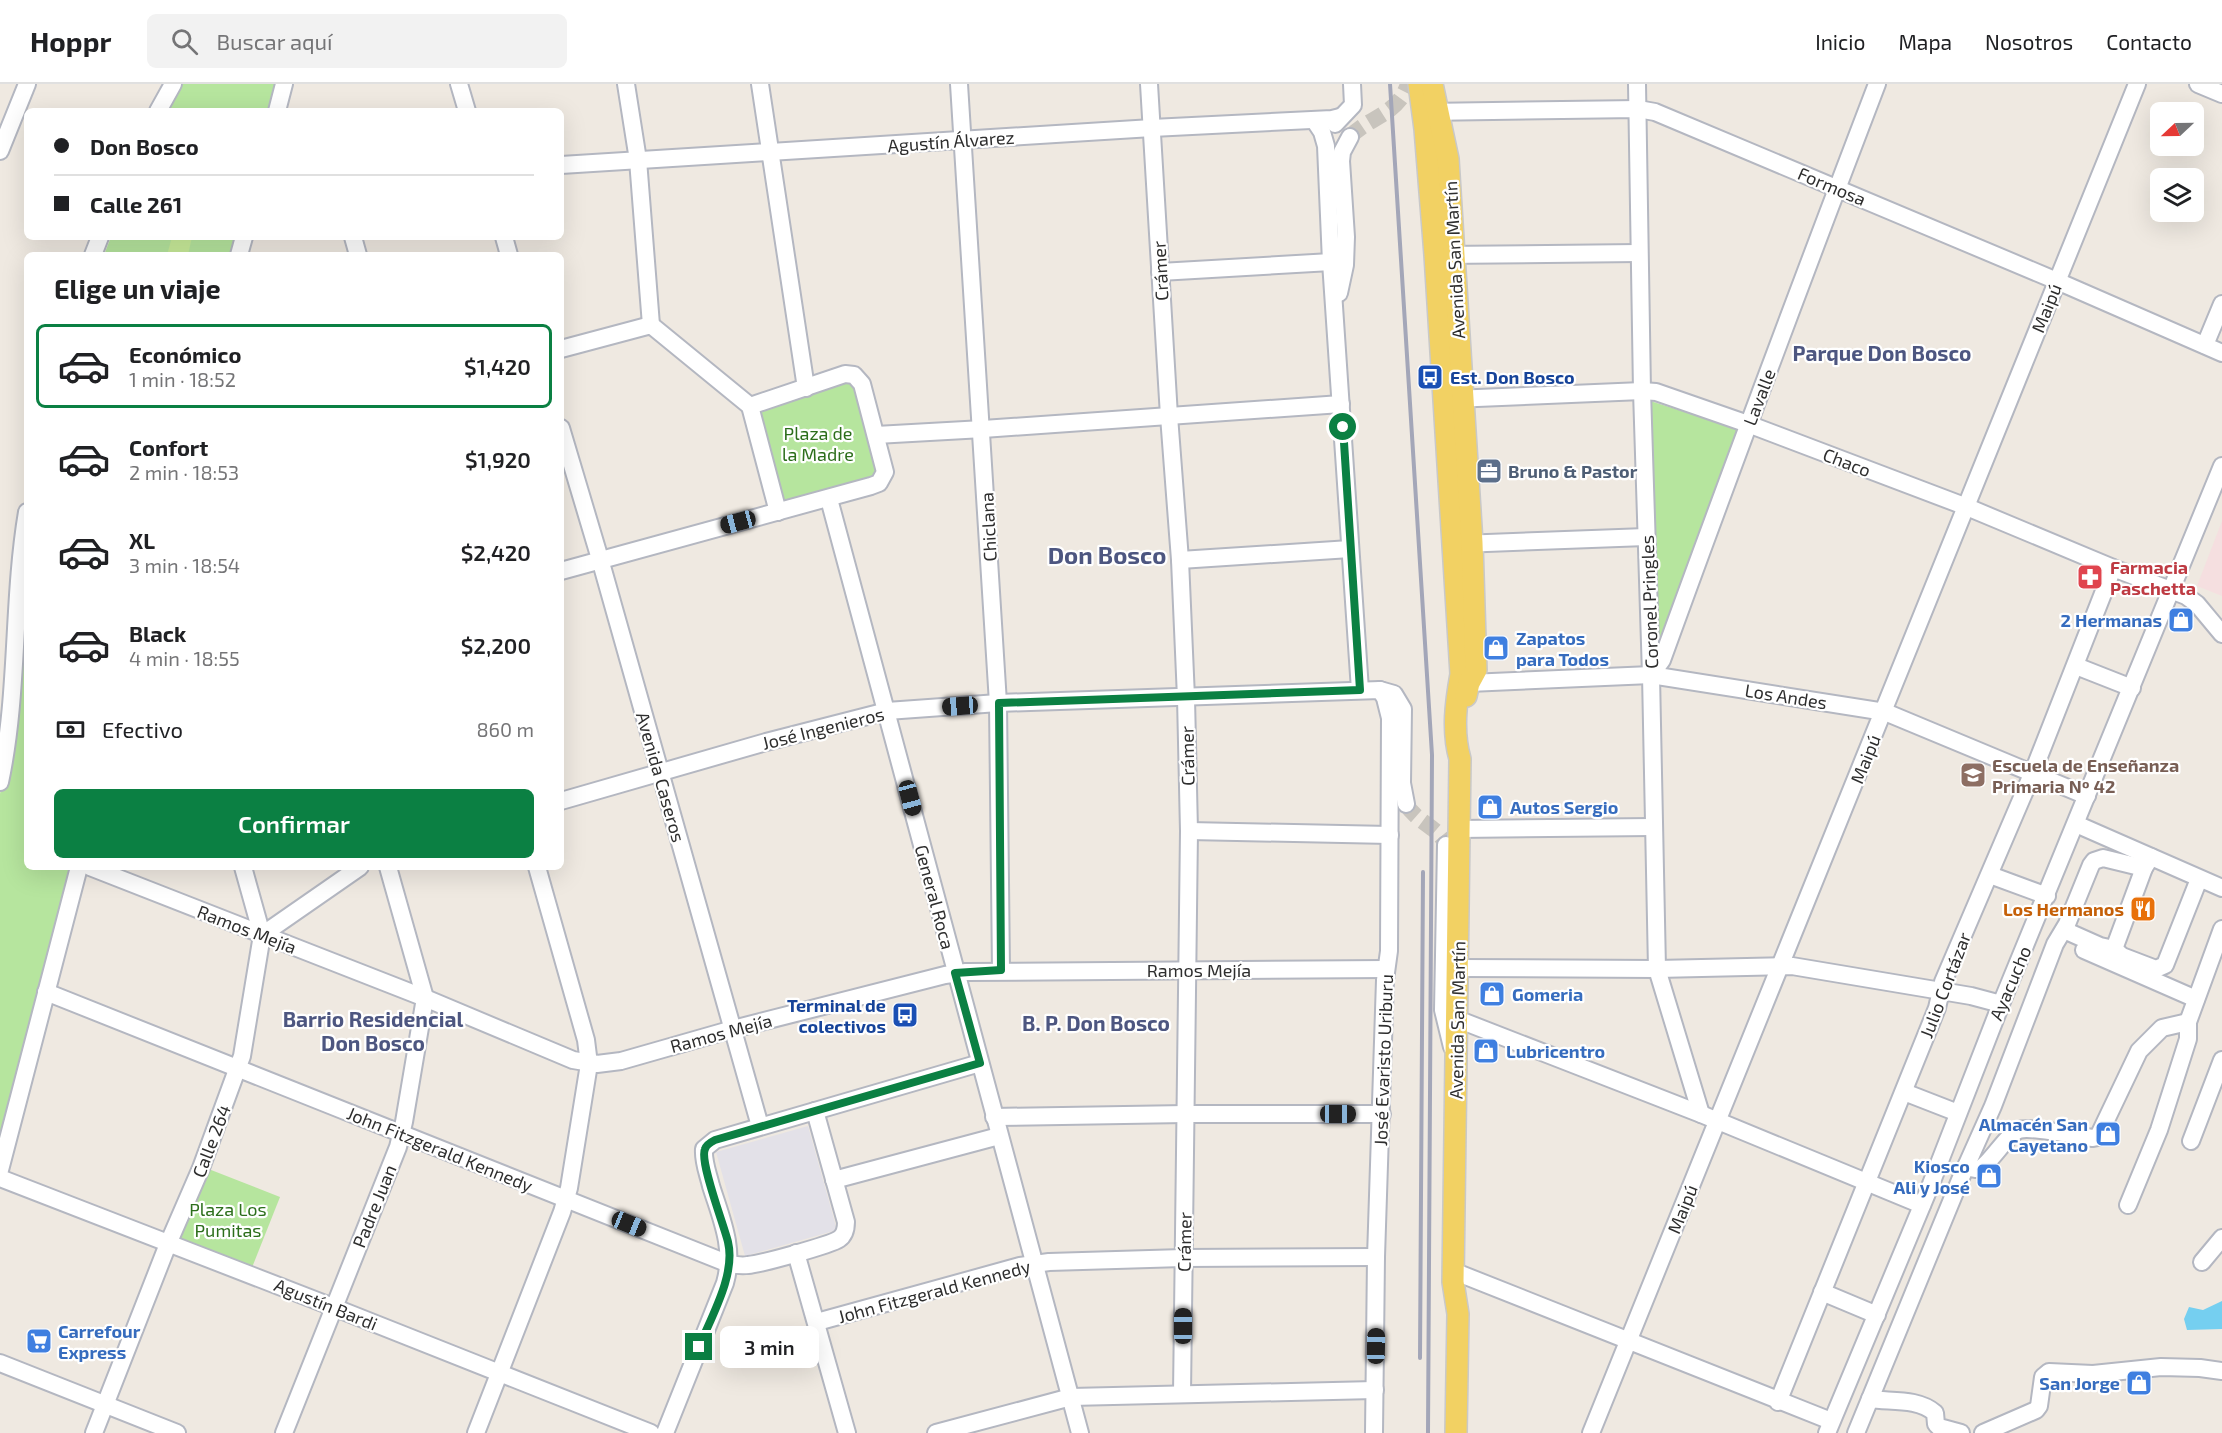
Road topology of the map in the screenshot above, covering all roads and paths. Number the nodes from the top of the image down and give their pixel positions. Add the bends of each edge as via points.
1 (173, 84) edge
2 (284, 84) edge
3 (459, 84) edge
4 (626, 84) edge
5 (760, 84) edge
6 (959, 84) edge
7 (1149, 84) edge
8 (1352, 84) edge
9 (1419, 84) edge
10 (1432, 84) edge
11 (1637, 84) edge
12 (1647, 84) edge
13 (1877, 84) edge
14 (2137, 84) edge
15 (2198, 84) edge
16 (28, 87) edge
17 (2222, 94) edge
18 (160, 108) edge
19 (278, 108) edge
20 (466, 108) edge
21 (1638, 109) junction
22 (1430, 112) junction
23 (1340, 117) junction
24 (1314, 120) junction
25 (1152, 128) junction
26 (1350, 137) tunnel mouth
27 (963, 140) junction
28 (1326, 146) junction
29 (0, 151) edge
30 (771, 153) junction
31 (638, 160) junction
32 (564, 165) edge
33 (1838, 188) junction
34 (1638, 253) junction
35 (1444, 255) junction
36 (1331, 262) junction
37 (1160, 272) junction
38 (2057, 281) junction
39 (2222, 304) edge
40 (1335, 310) junction
41 (651, 325) junction
42 (2205, 345) junction
43 (564, 348) edge
44 (2222, 353) edge
45 (806, 388) junction
46 (1642, 391) junction
47 (1452, 399) junction
48 (1341, 404) junction
49 (750, 406) junction
50 (1169, 416) junction
51 (1748, 424) junction
52 (983, 429) junction
53 (876, 435) junction
54 (564, 438) edge
55 (2222, 466) edge
56 (829, 499) junction
57 (1967, 507) junction
58 (778, 512) junction
59 (24, 536) edge
60 (1646, 537) junction
61 (1462, 543) junction
62 (1350, 549) junction
63 (600, 559) junction
64 (1180, 560) junction
65 (2113, 568) junction
66 (564, 570) edge
67 (1455, 590) junction
68 (2171, 590) junction
69 (2222, 634) edge
70 (1476, 662) junction
71 (2076, 666) junction
72 (1651, 675) junction
73 (1469, 683) junction
74 (2132, 688) junction
75 (1360, 690) junction
76 (1380, 690) junction
77 (1186, 698) junction
78 (999, 703) junction
79 (887, 711) junction
80 (1885, 712) junction
81 (1460, 759) junction
82 (659, 772) junction
83 (2033, 772) junction
84 (0, 782) edge
85 (2087, 796) junction
86 (564, 800) edge
87 (1406, 804) tunnel mouth
88 (2076, 824) junction
89 (1653, 826) junction
90 (1189, 831) junction
91 (1390, 835) junction
92 (1452, 837) junction
93 (2147, 862) junction
94 (78, 870) edge
95 (98, 870) edge
96 (244, 870) edge
97 (356, 870) edge
98 (389, 870) edge
99 (538, 870) edge
100 (1990, 875) junction
101 (2199, 879) junction
102 (2222, 888) edge
103 (2047, 896) junction
104 (2222, 929) edge
105 (2061, 934) junction
106 (262, 935) junction
107 (2114, 949) junction
108 (1780, 966) junction
109 (1458, 968) junction
110 (1386, 969) junction
111 (1657, 969) junction
112 (1001, 970) junction
113 (1188, 970) junction
114 (955, 973) junction
115 (46, 992) junction
116 (1941, 992) junction
117 (425, 998) junction
118 (2196, 999) junction
119 (2001, 1004) junction
120 (1456, 1018) junction
121 (2188, 1022) junction
122 (733, 1029) junction
123 (1455, 1059) junction
124 (2222, 1060) edge
125 (980, 1063) junction
126 (589, 1064) junction
127 (238, 1069) junction
128 (1904, 1092) junction
129 (815, 1111) junction
130 (1701, 1113) junction
131 (1958, 1113) junction
132 (1186, 1114) junction
133 (1382, 1114) junction
134 (994, 1117) junction
135 (1717, 1121) junction
136 (760, 1126) junction
137 (402, 1134) junction
138 (999, 1136) junction
139 (2191, 1140) dead end
140 (0, 1170) edge
141 (1963, 1173) junction
142 (0, 1178) edge
143 (834, 1180) junction
144 (1867, 1182) junction
145 (1931, 1184) junction
146 (566, 1199) junction
147 (1923, 1205) junction
148 (2128, 1205) dead end
149 (2222, 1238) edge
150 (168, 1244) junction
151 (796, 1252) junction
152 (1377, 1257) junction
153 (1183, 1258) junction
154 (2202, 1262) dead end
155 (729, 1264) junction
156 (1034, 1264) junction
157 (1453, 1276) junction
158 (1822, 1292) junction
159 (333, 1307) junction
160 (1877, 1315) junction
161 (817, 1322) junction
162 (1630, 1340) junction
163 (0, 1363) edge
164 (2222, 1371) edge
165 (500, 1374) junction
166 (1375, 1390) junction
167 (1182, 1394) junction
168 (1071, 1397) junction
169 (1870, 1399) junction
170 (1778, 1402) junction
171 (105, 1403) junction
172 (1829, 1427) edge
173 (94, 1433) edge
174 (177, 1433) edge
175 (284, 1433) edge
176 (476, 1433) edge
177 (651, 1433) edge
178 (665, 1433) edge
179 (847, 1433) edge
180 (936, 1433) edge
181 (1080, 1433) edge
182 (1374, 1433) edge
183 (1442, 1433) edge
184 (1456, 1433) edge
185 (1591, 1433) edge
186 (1856, 1433) edge
187 (1961, 1433) edge
188 (1983, 1433) edge

1 - 18 street
2 - 19 street
3 - 20 street
4 - 31 street
5 - 30 street
6 - 27 street, Chiclana
7 - 25 street, Crámer
8 - 23 street via 1353,105
9 - 22 main road, Avenida San Martín
10 - 22 main road, Avenida San Martín
11 - 21 street, Coronel Pringles
12 - 21 street
13 - 33 street, Lavalle
14 - 38 street, Maipú
15 - 17 street
16 - 29 street
21 - 22 street, Formosa
21 - 33 street, Formosa via 1655,112
21 - 34 street, Coronel Pringles
22 - 35 main road, Avenida San Martín via 1448,159
23 - 24 street, Agustín Álvarez
23 - 28 street
24 - 25 street, Agustín Álvarez
24 - 28 street
25 - 27 street, Agustín Álvarez
25 - 37 street, Crámer
26 - 40 street via 1341,160 1345,265
27 - 30 street, Agustín Álvarez
27 - 52 street, Chiclana
28 - 36 street
30 - 31 street, Agustín Álvarez
30 - 45 street
31 - 32 street, Agustín Álvarez
31 - 41 street
33 - 38 street, Formosa
33 - 51 street, Lavalle
34 - 35 street
34 - 46 street, Coronel Pringles
35 - 47 main road, Avenida San Martín
36 - 37 street
36 - 40 street
37 - 50 street, Crámer
38 - 42 street, Formosa
38 - 57 street, Maipú
39 - 42 street
40 - 48 street
41 - 43 street
41 - 49 street
42 - 44 street, Formosa
45 - 49 street
45 - 53 street via 845,374 854,375 859,379
46 - 47 street, Chaco
46 - 51 street, Chaco via 1656,392
46 - 60 street, Coronel Pringles
47 - 61 main road, Avenida San Martín
48 - 50 street
48 - 62 street
49 - 58 street
50 - 52 street
50 - 64 street, Crámer
51 - 57 street, Chaco
51 - 72 street, Lavalle via 1662,660
52 - 53 street
52 - 78 street, Chiclana
53 - 56 street via 885,472 879,483
54 - 63 street, Avenida Caseros
55 - 68 street, Ayacucho
56 - 58 street
56 - 79 street, General Roca
57 - 65 street, Chaco
57 - 80 street, Maipú
58 - 63 street
59 - 84 street via 13,696
60 - 61 street
60 - 72 street, Coronel Pringles
61 - 67 main road, Avenida San Martín
61 - 70 main road, Avenida San Martín
62 - 64 street
62 - 75 street
63 - 66 street
63 - 82 street, Avenida Caseros
64 - 77 street, Crámer
65 - 68 street, Chaco
65 - 71 street, Julio Cortázar
67 - 70 main road via 1463,591 1466,649
67 - 81 main road, Avenida San Martín via 1461,674 1456,746
68 - 69 street, Chaco via 2190,598
68 - 74 street, Ayacucho
70 - 73 main road, Avenida San Martín
71 - 74 street
71 - 83 street, Julio Cortázar
72 - 73 street, Los Andes
72 - 80 street, Los Andes
72 - 89 street, Coronel Pringles
73 - 81 main road, Avenida San Martín via 1466,741
74 - 85 street, Ayacucho
75 - 76 street, José Ingenieros
75 - 77 street, José Ingenieros
76 - 87 street via 1394,694 1403,709 1402,783
76 - 91 street, José Evaristo Uriburu via 1390,718
77 - 78 street, José Ingenieros
77 - 90 street, Crámer
78 - 79 street, José Ingenieros
78 - 112 street, Chiclana
79 - 82 street, José Ingenieros
79 - 114 street, General Roca
80 - 83 street, Los Andes
80 - 108 street, Maipú
81 - 92 main road, Avenida San Martín
82 - 86 street, José Ingenieros
82 - 122 street, Avenida Caseros
83 - 85 street, Los Andes
83 - 100 street, Julio Cortázar
85 - 88 street, Ayacucho
88 - 93 street
88 - 103 street, Ayacucho
89 - 92 street
89 - 111 street, Coronel Pringles
90 - 91 street
90 - 113 street, Crámer
91 - 110 street, José Evaristo Uriburu
92 - 109 main road, Avenida San Martín
92 - 123 street via 1443,1010
93 - 101 street
93 - 105 street, Ayacucho via 2103,858 2094,861
93 - 107 street
94 - 115 street
95 - 106 street, Ramos Mejía
96 - 106 street, Calle 264
97 - 106 street
98 - 117 street, Padre Juan
99 - 126 street via 586,1040
100 - 103 street
100 - 116 street, Julio Cortázar
101 - 102 street
101 - 107 street via 2165,965 2156,969
103 - 119 street, Ayacucho
104 - 118 street
105 - 107 street
105 - 118 street
105 - 141 street, Ayacucho
106 - 117 street, Ramos Mejía
106 - 127 street, Calle 264
108 - 111 street
108 - 116 street
108 - 135 street, Maipú
109 - 111 street
109 - 120 main road, Avenida San Martín
110 - 113 street, Ramos Mejía
110 - 133 street, José Evaristo Uriburu
111 - 130 street, Coronel Pringles
112 - 113 street, Ramos Mejía
112 - 114 street, Ramos Mejía
113 - 132 street, Crámer
114 - 122 street, Ramos Mejía
114 - 125 street, General Roca
115 - 127 street, John Fitzgerald Kennedy
115 - 140 street
116 - 119 street
116 - 128 street, Julio Cortázar
117 - 126 street, Ramos Mejía
117 - 137 street, Padre Juan
118 - 121 street
119 - 131 street, Ayacucho
120 - 123 main road, Avenida San Martín
120 - 130 street
121 - 141 street via 2162,1028 2139,1051 2098,1137 2025,1128 2010,1135 1980,1169
121 - 148 street via 2188,1039 2159,1130
122 - 126 street, Ramos Mejía via 621,1061
122 - 136 street, Avenida Caseros
123 - 157 main road, Avenida San Martín
124 - 139 street
125 - 129 street
125 - 134 street, General Roca
126 - 146 street
127 - 137 street, John Fitzgerald Kennedy
127 - 150 street, Calle 264
128 - 131 street
128 - 144 street, Julio Cortázar
129 - 136 street
129 - 143 street
130 - 135 street
131 - 145 street, Ayacucho
132 - 133 street
132 - 134 street
132 - 153 street, Crámer
133 - 152 street, José Evaristo Uriburu
134 - 138 street, General Roca
135 - 144 street
135 - 162 street, Maipú
136 - 155 street via 715,1140 705,1149 705,1164 728,1242
137 - 146 street, John Fitzgerald Kennedy
137 - 159 street, Padre Juan
138 - 143 street
138 - 156 street, General Roca
141 - 145 street
141 - 169 street, Ayacucho
142 - 150 street, Agustín Bardi
143 - 151 street, John Fitzgerald Kennedy via 846,1222 844,1233 839,1240
144 - 147 street
144 - 158 street, Julio Cortázar
145 - 147 street, Ayacucho
146 - 155 street, John Fitzgerald Kennedy
146 - 165 street
147 - 160 street, Ayacucho
149 - 154 street
150 - 159 street, Agustín Bardi
150 - 171 street, Calle 264
151 - 155 street, John Fitzgerald Kennedy via 753,1264
151 - 161 street
152 - 153 street, John Fitzgerald Kennedy
152 - 166 street, José Evaristo Uriburu
153 - 156 street, John Fitzgerald Kennedy
153 - 167 street, Crámer
155 - 178 street
156 - 161 street, John Fitzgerald Kennedy
156 - 168 street, General Roca
157 - 162 street
157 - 183 main road, Avenida San Martín via 1446,1311
157 - 184 main road, Avenida San Martín via 1458,1314
158 - 160 street
158 - 170 street, Julio Cortázar
159 - 165 street, Agustín Bardi
159 - 175 street, Padre Juan
160 - 172 street, Ayacucho
161 - 179 street
162 - 170 street
162 - 185 street, Maipú
163 - 171 street
164 - 188 street via 2161,1367 2092,1374 2049,1372 2043,1377 2036,1410
165 - 176 street
165 - 177 street, Agustín Bardi
166 - 167 street
166 - 182 street, José Evaristo Uriburu
167 - 168 street
168 - 180 street
168 - 181 street, General Roca
169 - 186 street, Ayacucho
169 - 187 street via 1926,1406 1935,1413 1939,1427
170 - 172 street
171 - 173 street, Calle 264
171 - 174 street

